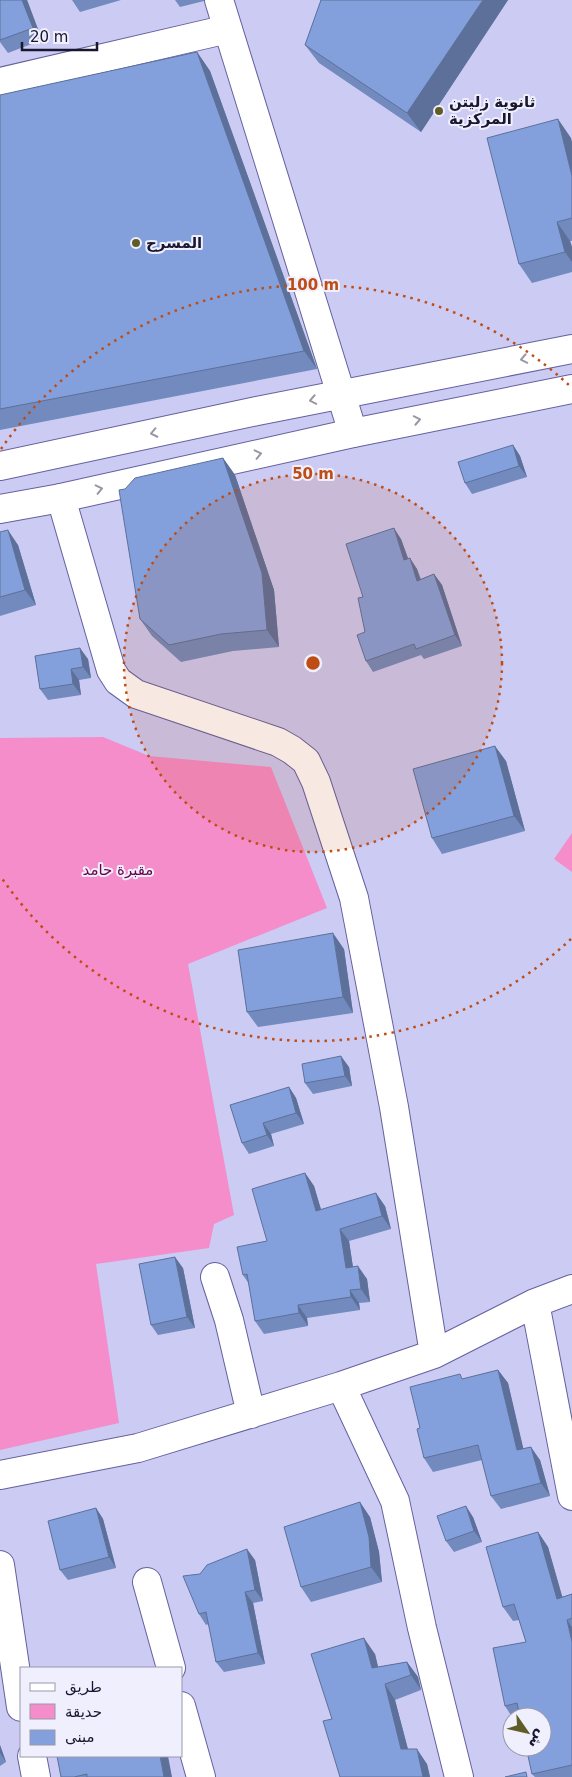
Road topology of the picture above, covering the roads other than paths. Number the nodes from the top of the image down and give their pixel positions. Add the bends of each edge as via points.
1 (220, 0) edge
2 (228, 30) junction
3 (0, 82) edge
4 (572, 349) edge
5 (572, 389) edge
6 (342, 395) junction
7 (353, 433) junction
8 (0, 466) edge
9 (61, 498) junction
10 (0, 509) edge
11 (215, 1277) dead end
12 (572, 1288) edge
13 (535, 1303) junction
14 (434, 1354) junction
15 (341, 1386) junction
16 (251, 1414) junction
17 (0, 1475) edge
18 (572, 1496) edge
19 (0, 1564) edge
20 (146, 1582) dead end
21 (171, 1667) edge
22 (20, 1700) edge
23 (182, 1710) edge
24 (32, 1757) edge
25 (36, 1777) edge
26 (201, 1777) edge
27 (459, 1777) edge

1 - 2 street
2 - 3 street
2 - 6 street
4 -> 6 street
7 -> 5 street
6 - 7 street
6 -> 8 street
9 -> 7 street
9 - 10 street
9 - 14 street via 111,670 118,681 136,694 278,742 306,762 316,782 354,898 394,1107
11 - 16 street via 229,1320
12 - 13 street
13 - 14 street
13 - 18 street
14 - 15 street
15 - 16 street
15 - 27 street via 395,1501
16 - 17 street via 138,1448
19 - 22 street
20 - 21 street
23 - 26 street
24 - 25 street

